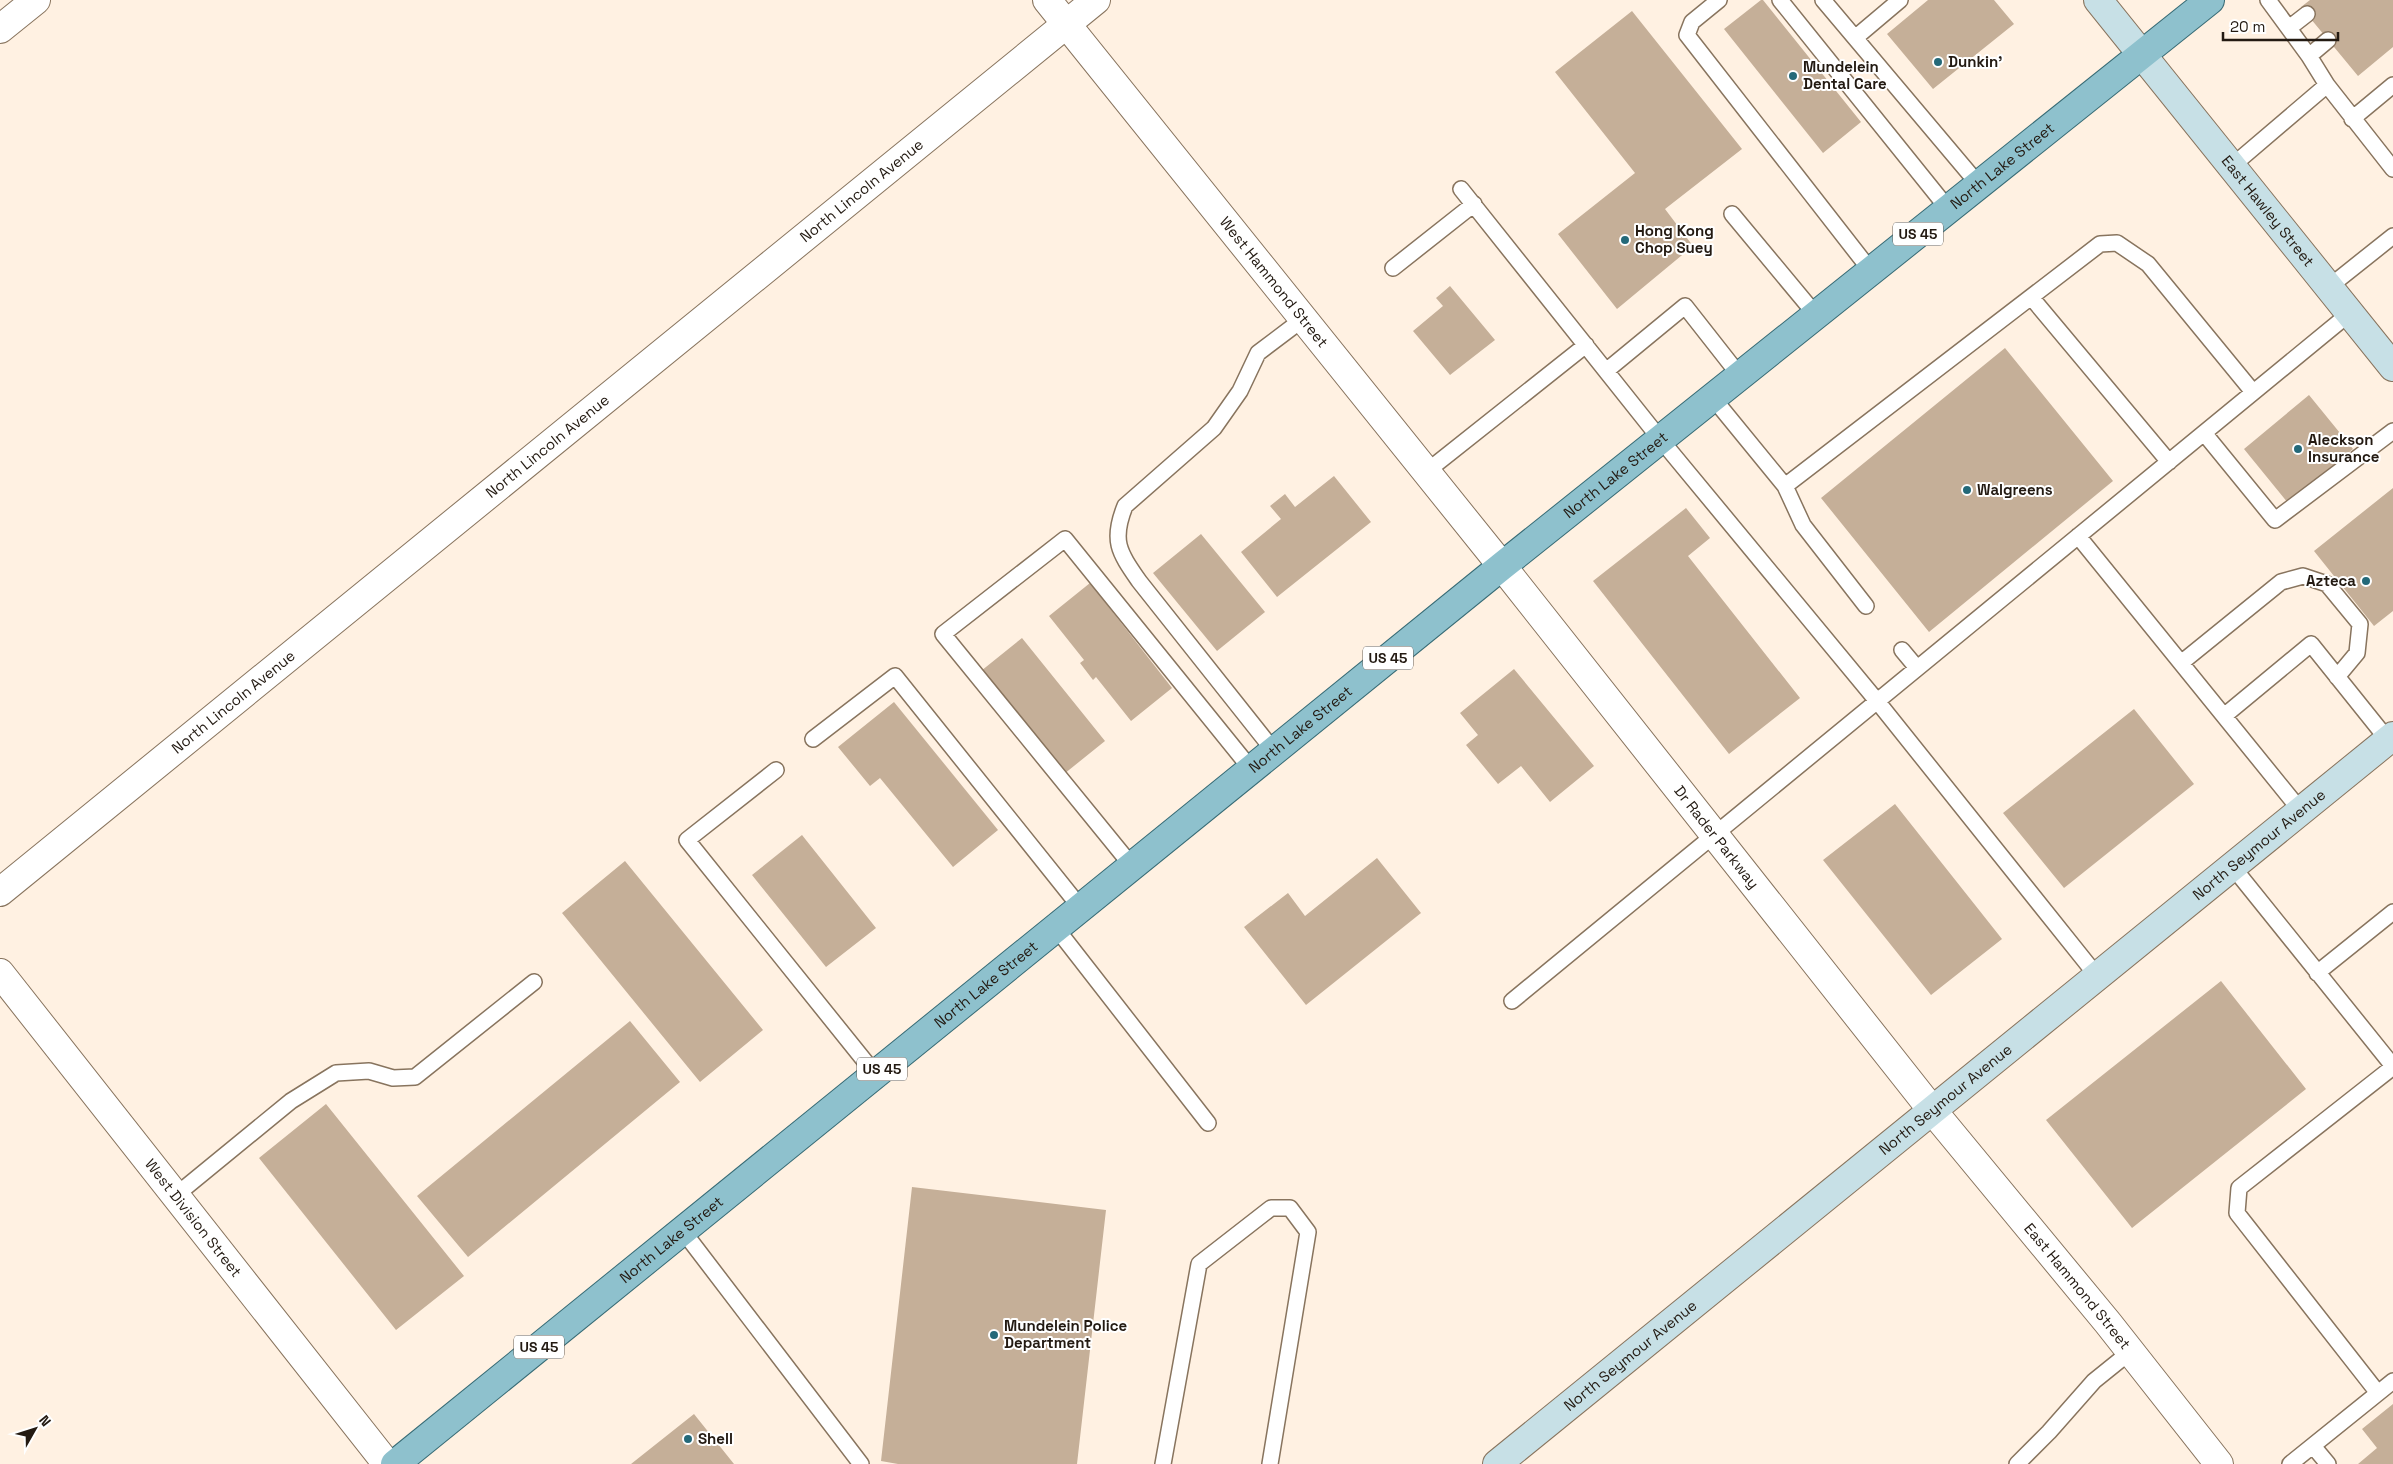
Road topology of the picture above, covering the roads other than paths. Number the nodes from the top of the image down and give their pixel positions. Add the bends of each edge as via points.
1 (36, 0) edge
2 (1047, 0) edge
3 (1096, 0) edge
4 (1719, 0) edge
5 (1780, 0) edge
6 (1823, 0) edge
7 (1900, 0) edge
8 (2098, 0) edge
9 (2210, 0) edge
10 (2268, 0) edge
11 (2307, 14) dead end
12 (1066, 25) junction
13 (2289, 28) junction
14 (0, 30) edge
15 (1855, 38) junction
16 (2328, 40) dead end
17 (2143, 55) junction
18 (2309, 56) junction
19 (2327, 85) junction
20 (2393, 85) edge
21 (2352, 119) junction
22 (2232, 166) junction
23 (2393, 169) edge
24 (1979, 185) junction
25 (1461, 189) dead end
26 (1474, 204) junction
27 (1948, 210) junction
28 (1732, 214) dead end
29 (2393, 236) edge
30 (1393, 268) dead end
31 (1871, 271) junction
32 (2329, 287) junction
33 (2031, 297) junction
34 (2350, 313) junction
35 (1816, 316) junction
36 (1303, 319) junction
37 (1586, 345) junction
38 (2393, 367) edge
39 (1606, 371) junction
40 (1740, 376) junction
41 (2253, 392) junction
42 (1713, 398) junction
43 (2393, 431) edge
44 (2204, 433) junction
45 (1660, 440) junction
46 (2169, 462) junction
47 (1426, 472) junction
48 (1785, 486) junction
49 (2078, 536) junction
50 (1502, 566) junction
51 (1866, 606) dead end
52 (1902, 650) dead end
53 (2181, 663) junction
54 (1917, 668) junction
55 (2337, 677) junction
56 (1877, 701) junction
57 (2224, 716) junction
58 (2391, 738) edge
59 (813, 739) dead end
60 (1274, 751) junction
61 (1251, 769) junction
62 (776, 770) dead end
63 (2301, 811) junction
64 (1714, 835) junction
65 (1132, 866) junction
66 (2232, 866) junction
67 (0, 892) edge
68 (1080, 907) junction
69 (2393, 912) edge
70 (1056, 928) junction
71 (0, 973) edge
72 (2317, 973) junction
73 (2097, 976) junction
74 (534, 982) dead end
75 (1512, 1001) dead end
76 (2393, 1067) edge
77 (876, 1075) junction
78 (1932, 1110) junction
79 (1208, 1123) dead end
80 (175, 1196) junction
81 (683, 1231) junction
82 (2130, 1352) junction
83 (2393, 1381) edge
84 (2378, 1393) junction
85 (2313, 1446) junction
86 (387, 1464) edge
87 (395, 1464) edge
88 (861, 1464) edge
89 (1163, 1464) edge
90 (1270, 1464) edge
91 (1497, 1464) edge
92 (2017, 1464) edge
93 (2220, 1464) edge
94 (2290, 1464) edge
95 (2328, 1464) edge

1 - 14 street
2 - 12 street, West Hammond Street
3 - 12 street, North Lincoln Avenue
4 - 31 lane via 1692,22 1687,35
5 - 27 lane
6 - 15 lane
7 - 15 lane
8 - 17 street, East Hawley Street
9 - 17 main road, North Lake Street / US 45
10 - 13 lane
11 - 13 lane
12 - 36 street, West Hammond Street
12 - 67 street, North Lincoln Avenue
13 - 18 lane
15 - 24 lane
16 - 18 lane
17 - 22 street, East Hawley Street
17 - 24 main road, North Lake Street / US 45
18 - 19 lane
19 - 21 lane
19 - 22 lane
20 - 21 lane
21 - 23 lane
22 - 32 street, East Hawley Street
24 - 27 main road, North Lake Street / US 45
25 - 26 lane
26 - 30 lane
26 - 37 lane
27 - 31 main road, North Lake Street / US 45
28 - 35 lane
29 - 32 lane
31 - 35 main road, North Lake Street / US 45
32 - 34 street, East Hawley Street
33 - 41 lane via 2100,244 2117,242 2148,264
33 - 46 lane
33 - 48 lane
34 - 38 street, East Hawley Street
34 - 41 lane
35 - 40 main road, North Lake Street / US 45
36 - 47 street, West Hammond Street
36 - 60 lane via 1258,353 1240,391 1214,428 1126,506 1118,523 1119,552
37 - 39 lane
37 - 47 lane
39 - 40 lane via 1685,306
39 - 45 lane
40 - 42 main road, North Lake Street / US 45
41 - 44 lane
42 - 45 main road, North Lake Street / US 45
42 - 48 lane
43 - 44 lane via 2275,520
44 - 46 lane
45 - 50 main road, North Lake Street / US 45
45 - 56 lane
46 - 49 lane
47 - 50 street, West Hammond Street
48 - 51 lane via 1803,525
49 - 53 lane
49 - 54 lane
50 - 60 main road, North Lake Street / US 45
50 - 64 street, Dr Rader Parkway
52 - 54 lane
53 - 55 lane via 2281,582 2303,576 2327,584 2360,624 2357,654
53 - 57 lane
54 - 56 lane
55 - 57 lane via 2310,644
55 - 58 lane
56 - 64 lane
56 - 73 lane
57 - 63 lane
58 - 63 street, North Seymour Avenue
59 - 68 lane via 895,676
60 - 61 main road, North Lake Street / US 45
61 - 65 main road, North Lake Street / US 45
61 - 65 lane via 1065,539 943,634
62 - 77 lane via 687,840
63 - 66 street, North Seymour Avenue
64 - 75 lane
64 - 78 street, Dr Rader Parkway
65 - 68 main road, North Lake Street / US 45
66 - 72 lane
66 - 73 street, North Seymour Avenue
68 - 70 main road, North Lake Street / US 45
69 - 72 lane
70 - 77 main road, North Lake Street / US 45
70 - 79 lane
71 - 80 street, West Division Street
72 - 76 lane
73 - 78 street, North Seymour Avenue
74 - 80 lane via 415,1077 393,1078 369,1071 336,1073 291,1101
76 - 84 lane via 2239,1188 2237,1213
77 - 81 main road, North Lake Street / US 45
78 - 82 street, East Hammond Street
78 - 91 street, North Seymour Avenue
80 - 86 street, West Division Street
81 - 87 main road, North Lake Street / US 45
81 - 88 lane
82 - 92 lane via 2094,1381
82 - 93 street, East Hammond Street
83 - 84 lane
84 - 85 lane
85 - 94 lane
85 - 95 lane
89 - 90 lane via 1199,1264 1270,1208 1290,1208 1308,1232

